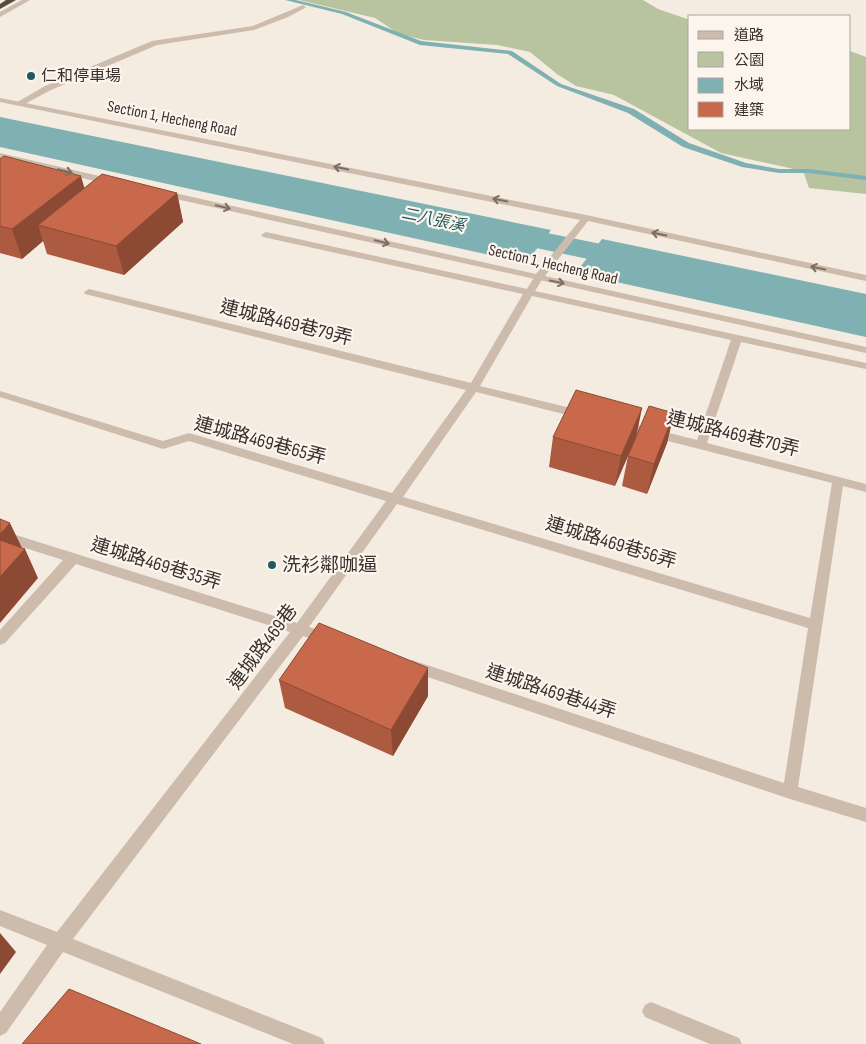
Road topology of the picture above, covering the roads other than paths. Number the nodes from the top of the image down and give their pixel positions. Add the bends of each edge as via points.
1 (12, 0) edge
2 (27, 0) edge
3 (0, 7) edge
4 (303, 7) dead end
5 (0, 15) edge
6 (0, 100) edge
7 (18, 104) junction
8 (0, 156) edge
9 (125, 184) edge
10 (154, 191) edge
11 (586, 218) junction
12 (266, 235) dead end
13 (538, 278) junction
14 (866, 278) edge
15 (89, 292) dead end
16 (529, 293) junction
17 (737, 338) junction
18 (866, 350) edge
19 (866, 366) edge
20 (474, 387) junction
21 (2, 394) dead end
22 (701, 445) junction
23 (838, 481) junction
24 (866, 488) edge
25 (395, 498) junction
26 (0, 535) edge
27 (73, 558) junction
28 (816, 625) junction
29 (300, 629) junction
30 (0, 639) edge
31 (338, 642) edge
32 (394, 661) edge
33 (790, 792) junction
34 (866, 815) edge
35 (0, 918) edge
36 (60, 942) junction
37 (651, 1011) dead end
38 (0, 1027) edge
39 (316, 1044) edge
40 (733, 1044) edge

1 - 3 highway
2 - 5 street
4 - 7 street via 254,28 155,43
6 - 7 street, Section 1, Hecheng Road
11 -> 7 street, Section 1, Hecheng Road
8 -> 9 street
10 -> 13 street, Section 1, Hecheng Road
11 - 13 street, 連城路469巷
14 -> 11 street, Section 1, Hecheng Road
12 - 16 street
13 - 16 street, 連城路469巷
13 -> 18 street, Section 1, Hecheng Road
15 - 20 street, 連城路469巷79弄
16 - 17 street
16 - 20 street, 連城路469巷
17 - 19 street
17 - 22 street
20 - 22 street, 連城路469巷70弄
20 - 25 street, 連城路469巷
21 - 25 street, 連城路469巷65弄 via 163,445 189,437
22 - 23 street, 連城路469巷70弄
23 - 24 street, 連城路469巷70弄
23 - 28 street
25 - 28 street, 連城路469巷56弄
25 - 29 street, 連城路469巷
26 - 27 street, 連城路469巷35弄
27 - 29 street, 連城路469巷35弄
27 - 30 street
28 - 33 street
29 - 31 street
29 - 36 street, 連城路469巷
32 - 33 street, 連城路469巷44弄
33 - 34 street, 連城路469巷44弄
35 - 36 street
36 - 38 street, 連城路469巷
36 - 39 street
37 - 40 street

